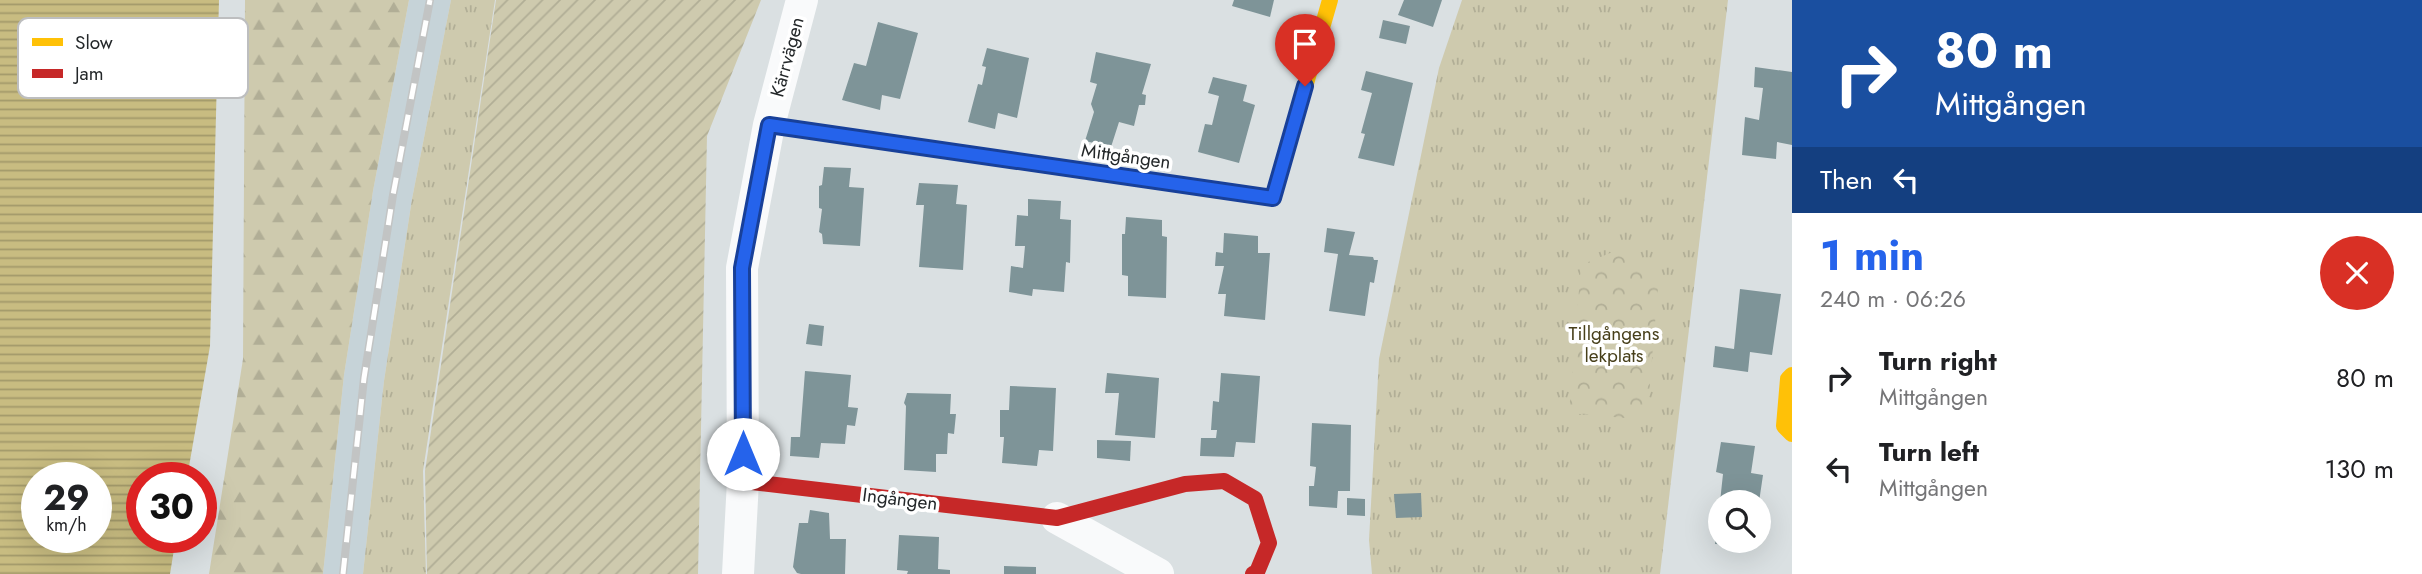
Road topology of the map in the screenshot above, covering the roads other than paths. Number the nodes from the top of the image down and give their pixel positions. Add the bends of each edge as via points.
1 (802, 0) edge
2 (1330, 0) edge
3 (769, 125) junction
4 (1792, 375) edge
5 (1792, 434) edge
6 (743, 481) junction
7 (1057, 518) junction
8 (738, 574) edge
9 (1158, 574) edge
10 (1254, 574) edge

1 - 3 street, Kärrvägen
2 - 3 street, Mittgången via 1273,198
3 - 6 street, Kärrvägen via 742,268
4 - 5 street via 1784,426
6 - 7 street, Ingången
6 - 8 street, Kärrvägen
7 - 9 street, Ingången
7 - 10 street, Ingången via 1185,484 1224,481 1255,499 1259,510 1269,543

